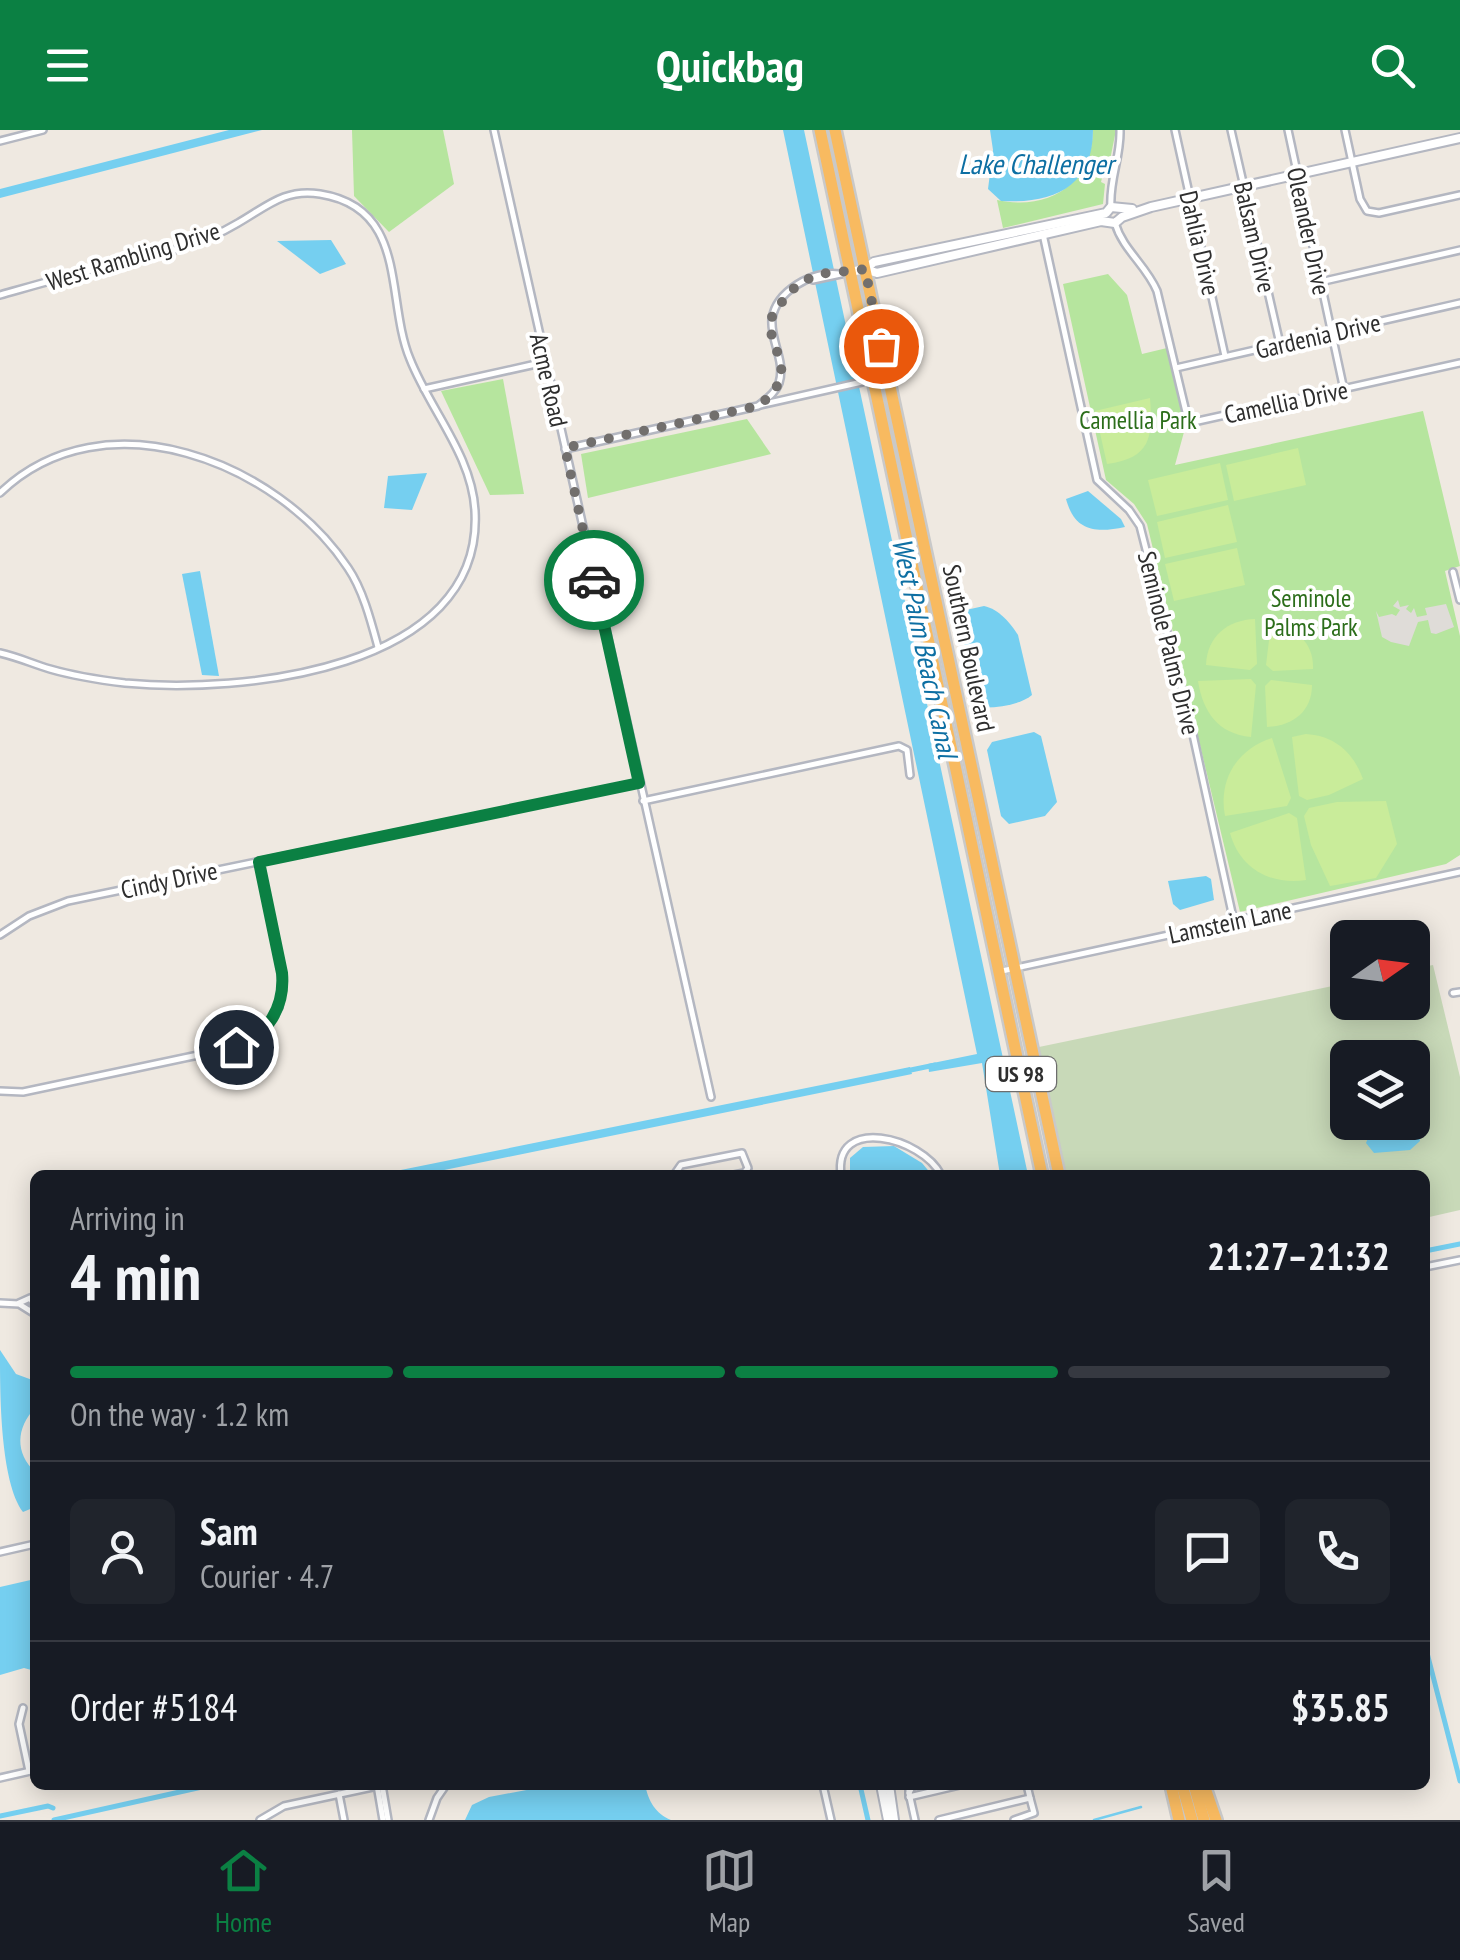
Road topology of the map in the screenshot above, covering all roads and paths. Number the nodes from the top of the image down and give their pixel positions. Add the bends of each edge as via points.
1 (43, 130) edge
2 (494, 130) edge
3 (820, 130) edge
4 (835, 130) edge
5 (1120, 130) edge
6 (1175, 130) edge
7 (1231, 130) edge
8 (1288, 130) edge
9 (1345, 130) edge
10 (1460, 138) edge
11 (0, 141) edge
12 (1352, 162) junction
13 (1298, 174) junction
14 (1243, 186) junction
15 (1460, 195) edge
16 (1189, 198) junction
17 (1115, 215) junction
18 (1042, 230) junction
19 (1460, 250) edge
20 (865, 269) junction
21 (845, 273) junction
22 (1320, 282) junction
23 (0, 295) edge
24 (1460, 304) edge
25 (1331, 332) junction
26 (1280, 344) junction
27 (1225, 356) junction
28 (545, 362) junction
29 (1460, 363) edge
30 (1176, 368) junction
31 (862, 382) dead end
32 (424, 389) junction
33 (1344, 390) junction
34 (758, 406) junction
35 (883, 427) junction
36 (565, 448) junction
37 (0, 493) edge
38 (916, 505) junction
39 (902, 515) junction
40 (1454, 572) dead end
41 (931, 578) junction
42 (1460, 600) edge
43 (378, 648) junction
44 (0, 653) edge
45 (935, 671) junction
46 (964, 734) junction
47 (951, 746) junction
48 (910, 776) dead end
49 (639, 783) junction
50 (643, 800) junction
51 (980, 808) junction
52 (259, 862) junction
53 (1460, 872) edge
54 (1234, 922) junction
55 (0, 935) edge
56 (1015, 968) junction
57 (999, 972) junction
58 (0, 1091) edge
59 (710, 1098) dead end
60 (678, 1170) edge
61 (746, 1170) edge
62 (841, 1170) edge
63 (937, 1170) edge
64 (1041, 1170) edge
65 (1059, 1170) edge
66 (1460, 1260) edge
67 (1430, 1266) edge
68 (30, 1298) edge
69 (0, 1303) edge
70 (30, 1545) edge
71 (0, 1552) edge
72 (22, 1708) dead end
73 (30, 1764) edge
74 (30, 1771) edge
75 (0, 1778) edge
76 (358, 1790) edge
77 (381, 1790) edge
78 (443, 1790) edge
79 (824, 1790) edge
80 (886, 1790) edge
81 (910, 1790) edge
82 (1029, 1790) edge
83 (1172, 1790) edge
84 (1183, 1790) edge
85 (1195, 1790) edge
86 (1206, 1790) edge
87 (340, 1794) junction
88 (1030, 1798) junction
89 (260, 1820) edge
90 (344, 1820) edge
91 (385, 1820) edge
92 (429, 1820) edge
93 (831, 1820) edge
94 (891, 1820) edge
95 (915, 1820) edge
96 (942, 1820) edge
97 (1014, 1820) edge
98 (1179, 1820) edge
99 (1192, 1820) edge
100 (1204, 1820) edge
101 (1216, 1820) edge

1 - 11 street
2 - 28 street, Acme Road
3 - 21 highway, Southern Boulevard / US 98
4 - 20 highway, Southern Boulevard / US 98
5 - 17 street, Camellia Drive via 1110,195
6 - 16 street, Dahlia Drive
7 - 14 street, Balsam Drive
8 - 13 street, Oleander Drive
9 - 12 street
10 - 12 street
12 - 13 street
12 - 15 street via 1360,199 1372,213
13 - 14 street
13 - 22 street, Oleander Drive
14 - 16 street
14 - 26 street, Balsam Drive
16 - 17 street
16 - 27 street, Dahlia Drive
17 - 18 street
17 - 30 street, Camellia Drive via 1120,236 1153,282
18 - 20 street
18 - 54 street, Seminole Palms Drive via 1098,480 1140,526
19 - 22 street
20 - 21 street
20 - 38 highway, Southern Boulevard / US 98
21 - 34 street via 796,284 772,315 780,381
21 - 35 highway, Southern Boulevard / US 98
22 - 25 street, Oleander Drive
23 - 32 street, West Rambling Drive via 200,242 278,198 326,194 358,210 383,238 406,349
24 - 25 street, Gardenia Drive
25 - 26 street, Gardenia Drive
25 - 33 street, Oleander Drive
26 - 27 street, Gardenia Drive
27 - 30 street, Gardenia Drive
28 - 32 street
28 - 36 street, Acme Road
29 - 33 street, Camellia Drive
30 - 33 street, Camellia Drive via 1186,412 1198,421
31 - 34 street
32 - 43 street, West Rambling Drive via 468,476 474,538 462,576 443,605 406,636
34 - 36 street
35 - 38 highway via 908,500
35 - 39 highway, Southern Boulevard / US 98
36 - 49 street, Acme Road
37 - 43 street via 47,462 102,447 160,448 222,464 283,500 341,558
38 - 41 highway, Southern Boulevard / US 98
39 - 41 highway via 910,518
39 - 45 highway, Southern Boulevard / US 98
40 - 42 street
41 - 46 highway, Southern Boulevard / US 98
43 - 44 street, West Rambling Drive via 277,677 190,686 76,675
45 - 46 highway
45 - 47 highway, Southern Boulevard / US 98
46 - 51 highway, Southern Boulevard / US 98
47 - 51 highway via 958,748
47 - 57 highway, Southern Boulevard / US 98
48 - 50 street via 907,750 898,746
49 - 50 street, Acme Road
49 - 52 street, Cindy Drive
50 - 59 street, Acme Road
51 - 56 highway, Southern Boulevard / US 98
52 - 55 street, Cindy Drive via 68,902
52 - 58 street via 283,985 276,1014 258,1035 224,1050 23,1092
53 - 54 street, Lamstein Lane
54 - 56 street, Lamstein Lane
56 - 57 street, Lamstein Lane
56 - 65 highway, Southern Boulevard / US 98
57 - 64 highway, Southern Boulevard / US 98
60 - 61 street via 742,1153
62 - 63 street via 852,1145 883,1138 915,1148
66 - 67 street
68 - 69 street
70 - 71 street
72 - 73 street via 19,1724
74 - 75 street
76 - 87 street
77 - 91 street
78 - 92 street
79 - 93 street
80 - 94 street
81 - 95 street
82 - 88 street
83 - 98 highway
84 - 99 highway
85 - 100 highway
86 - 101 highway
87 - 89 street via 284,1806
87 - 90 street
88 - 96 street
88 - 97 street via 1034,1813

